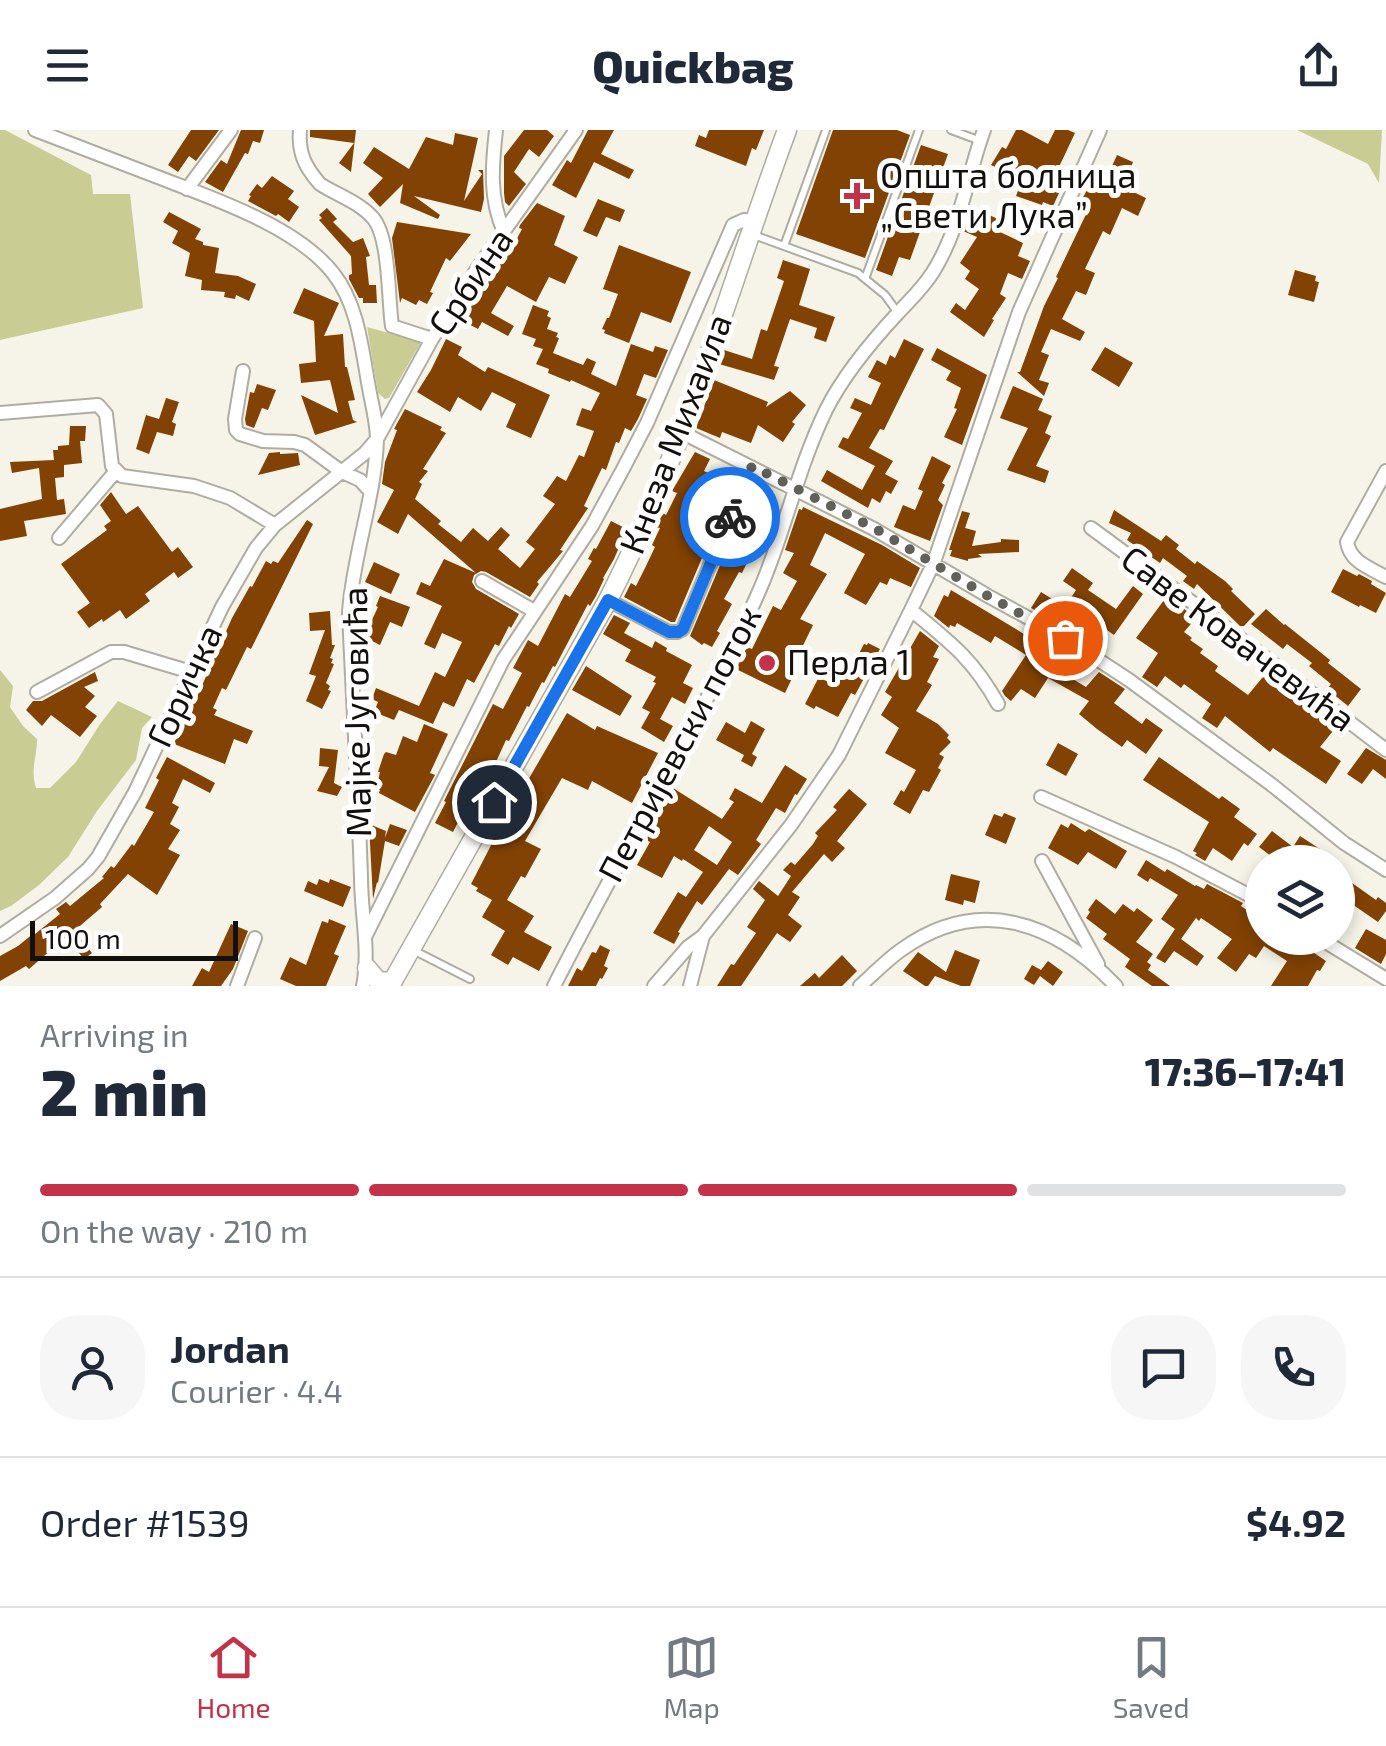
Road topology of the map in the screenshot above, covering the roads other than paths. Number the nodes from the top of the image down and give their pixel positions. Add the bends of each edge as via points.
1 (35, 130) edge
2 (231, 130) edge
3 (300, 130) edge
4 (496, 130) edge
5 (576, 130) edge
6 (787, 130) edge
7 (826, 130) edge
8 (919, 130) edge
9 (952, 130) edge
10 (1100, 130) edge
11 (982, 135) edge
12 (188, 189) junction
13 (752, 227) junction
14 (504, 232) junction
15 (784, 246) junction
16 (865, 279) junction
17 (898, 313) junction
18 (432, 339) junction
19 (244, 371) dead end
20 (370, 392) junction
21 (397, 404) junction
22 (0, 413) edge
23 (682, 432) junction
24 (376, 440) junction
25 (752, 466) junction
26 (1386, 471) edge
27 (116, 472) junction
28 (342, 472) junction
29 (796, 489) junction
30 (370, 491) junction
31 (275, 525) junction
32 (1091, 528) dead end
33 (59, 538) dead end
34 (934, 562) junction
35 (1386, 577) edge
36 (482, 581) dead end
37 (608, 600) junction
38 (911, 610) junction
39 (534, 612) junction
40 (191, 672) junction
41 (37, 692) dead end
42 (998, 704) dead end
43 (1386, 750) edge
44 (1041, 796) dead end
45 (1042, 860) dead end
46 (1386, 870) edge
47 (1245, 893) edge
48 (366, 935) junction
49 (0, 936) edge
50 (702, 936) junction
51 (255, 938) dead end
52 (411, 949) junction
53 (1347, 955) edge
54 (1102, 971) junction
55 (365, 977) edge
56 (1386, 978) edge
57 (470, 979) dead end
58 (391, 984) edge
59 (238, 986) edge
60 (554, 986) edge
61 (654, 986) edge
62 (690, 986) edge
63 (860, 986) edge
64 (1116, 986) edge

1 - 12 street
2 - 12 street
3 - 18 street via 300,150 315,178 376,222 392,326
4 - 14 street via 491,186
5 - 14 street, Србина
6 - 13 main road, Кнеза Михаила
7 - 15 lane
8 - 16 lane
9 - 11 lane
10 - 34 street via 1019,312
11 - 17 street, Петријевски поток via 943,255
12 - 20 street via 287,234 333,272 355,320
13 - 15 lane
13 - 23 main road, Кнеза Михаила
13 - 39 street via 744,220 733,225 639,438 592,526
14 - 18 street, Србина
15 - 16 lane
16 - 17 lane
17 - 29 street, Петријевски поток via 839,387
18 - 21 street, Србина
19 - 28 street via 235,419 240,434 304,445
20 - 21 street via 383,407
20 - 24 street
21 - 24 street, Србина
22 - 27 street via 98,405 106,414
23 - 25 street
23 - 37 main road, Кнеза Михаила
24 - 28 street, Горичка
24 - 30 street, Мајке Југовића
25 - 29 street
25 - 37 street via 683,629 669,632
26 - 35 street via 1347,546
27 - 31 street via 194,486
27 - 33 street
28 - 30 street
28 - 31 street, Горичка
29 - 34 street
29 - 60 street, Петријевски поток via 751,610
30 - 48 street, Мајке Југовића via 348,612
31 - 40 street, Горичка via 244,566
32 - 43 street, Саве Ковачевића
34 - 38 street
34 - 46 street via 1129,680
36 - 39 street
37 - 52 main road, Кнеза Михаила
38 - 42 street via 964,654
38 - 50 street via 839,755
39 - 48 street via 502,660
40 - 41 street via 111,652
40 - 49 street, Горичка via 98,857
44 - 47 street
45 - 54 street
48 - 55 street, Мајке Југовића
50 - 61 street
50 - 62 street
51 - 59 street
52 - 57 lane
52 - 58 main road, Кнеза Михаила
53 - 56 street
54 - 63 street via 1038,930 983,918 925,936
54 - 64 street
55 - 58 main road

